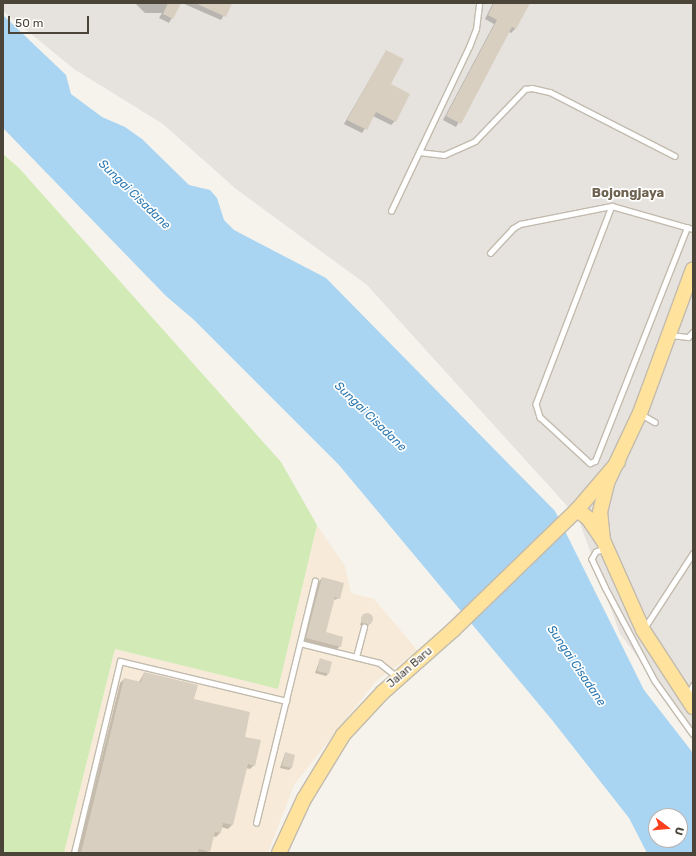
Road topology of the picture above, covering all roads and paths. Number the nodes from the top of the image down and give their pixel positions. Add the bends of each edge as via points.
1 (479, 3) edge
2 (419, 152) junction
3 (675, 156) dead end
4 (612, 206) junction
5 (392, 210) dead end
6 (687, 228) junction
7 (693, 230) edge
8 (490, 253) dead end
9 (693, 269) edge
10 (693, 332) edge
11 (669, 335) junction
12 (640, 413) junction
13 (655, 422) dead end
14 (618, 462) junction
15 (574, 512) junction
16 (605, 544) junction
17 (693, 553) edge
18 (315, 581) dead end
19 (364, 627) dead end
20 (643, 630) junction
21 (300, 642) junction
22 (356, 657) junction
23 (398, 678) junction
24 (693, 685) edge
25 (286, 701) junction
26 (690, 703) edge
27 (693, 734) edge
28 (256, 823) dead end
29 (74, 853) edge
30 (279, 853) edge

1 - 2 lane via 476,29
2 - 3 lane via 444,155 470,144 525,89 532,88 550,92
2 - 5 lane
4 - 6 lane
4 - 6 lane via 536,404 540,417 590,462 595,461
4 - 8 lane via 520,224
6 - 7 lane
9 - 11 main road
10 - 11 lane via 688,337
11 - 12 main road
12 - 13 lane
12 - 14 main road
14 - 15 main road, Jalan Baru
14 - 16 main road via 600,506
15 - 16 main road via 588,518
15 - 23 main road, Jalan Baru via 453,630
16 - 20 main road
16 - 27 lane via 592,559 655,681
17 - 20 lane
18 - 21 lane
19 - 22 lane
20 - 26 main road
21 - 22 lane
21 - 25 lane
22 - 23 lane via 380,663
23 - 30 main road, Jalan Baru via 344,735 304,799
24 - 26 lane
25 - 28 lane
25 - 29 lane via 120,661

